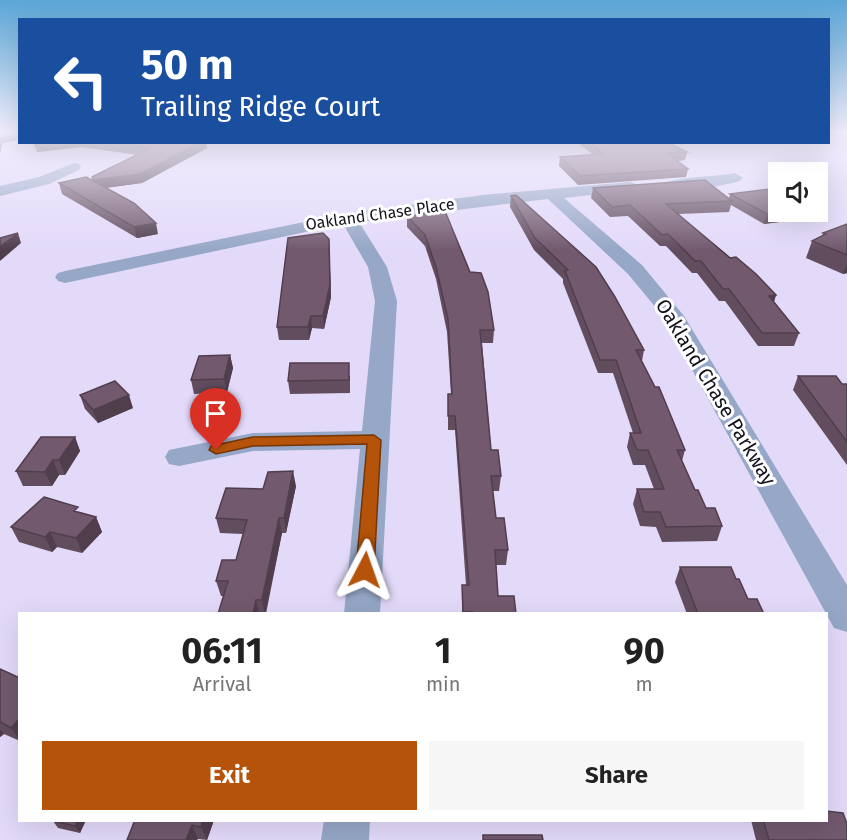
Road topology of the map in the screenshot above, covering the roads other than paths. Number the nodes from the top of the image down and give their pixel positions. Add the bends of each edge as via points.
1 (63, 172) edge
2 (735, 177) dead end
3 (0, 191) edge
4 (552, 194) junction
5 (348, 218) junction
6 (65, 277) dead end
7 (374, 440) junction
8 (179, 457) dead end
9 (362, 612) edge
10 (847, 616) edge
11 (347, 822) edge
12 (345, 840) edge

1 - 3 street via 44,181
2 - 4 street, Oakland Chase Place via 719,182
4 - 5 street, Oakland Chase Place
4 - 10 street, Oakland Chase Parkway via 646,280 672,314
5 - 6 street, Oakland Chase Place
5 - 7 street via 375,258 385,288
7 - 8 street via 253,442
7 - 9 street
11 - 12 street

